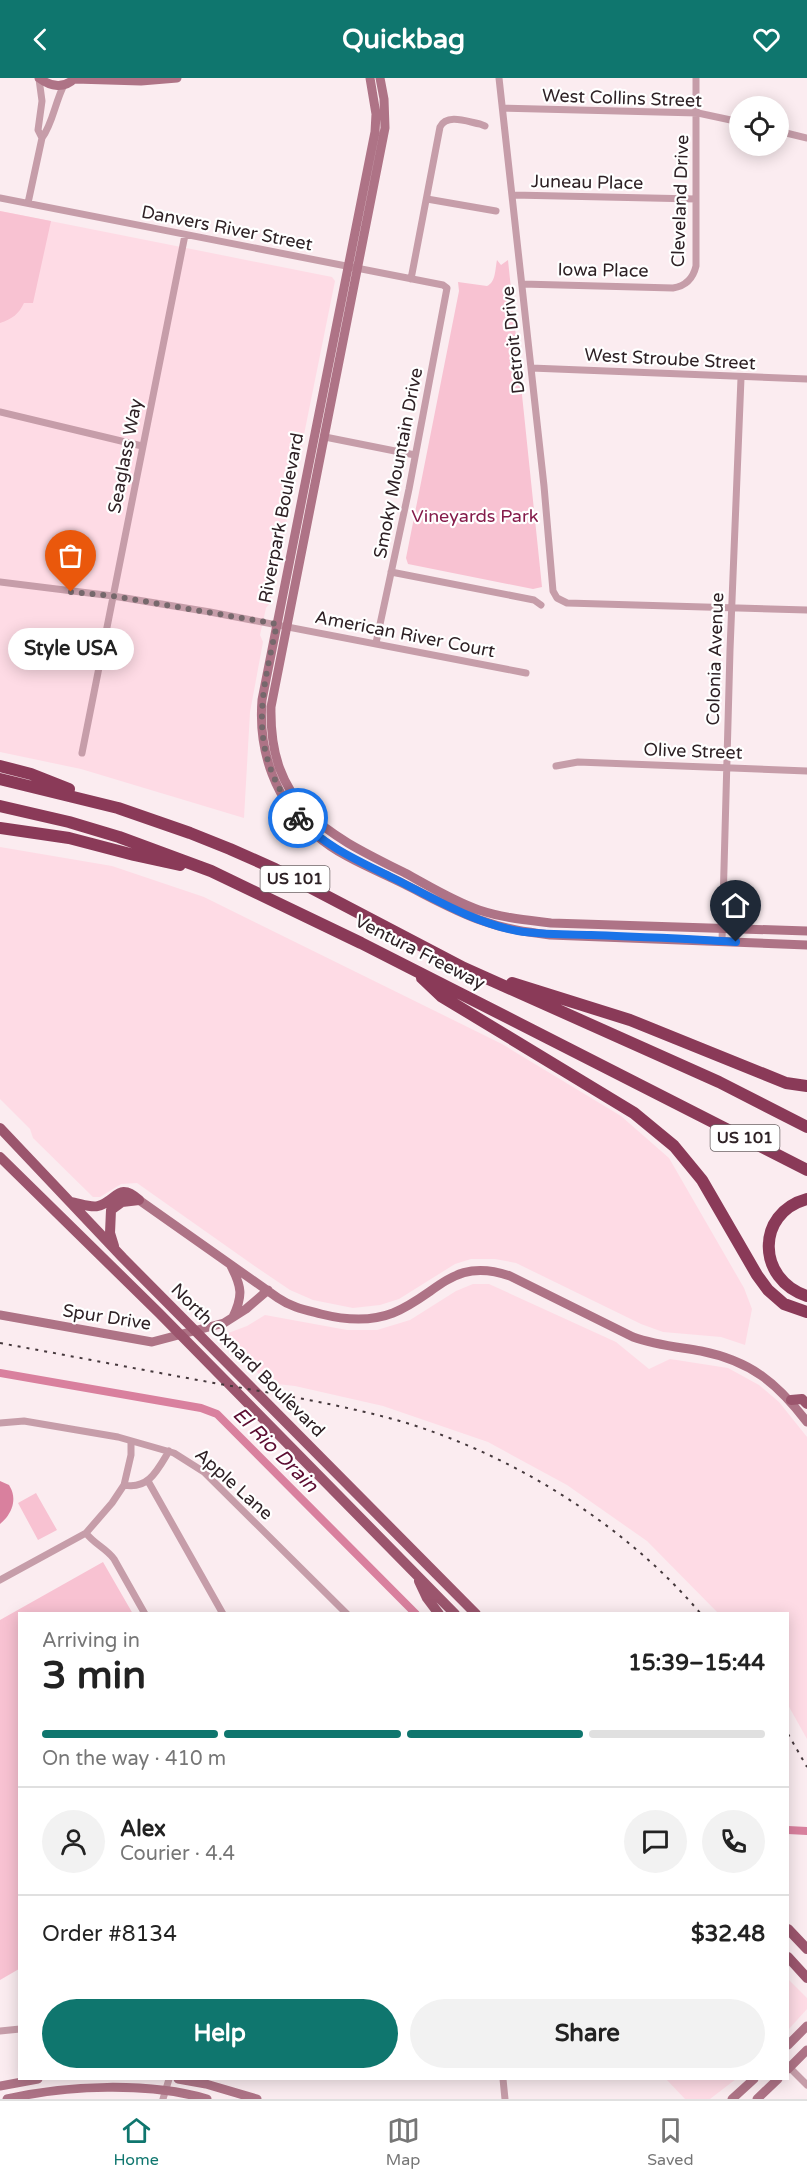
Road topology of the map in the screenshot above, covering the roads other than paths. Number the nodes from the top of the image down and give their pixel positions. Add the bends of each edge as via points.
1 (177, 78) edge
2 (370, 78) edge
3 (380, 78) edge
4 (499, 78) edge
5 (696, 78) edge
6 (39, 79) edge
7 (75, 79) edge
8 (64, 85) junction
9 (503, 108) junction
10 (698, 113) junction
11 (729, 120) edge
12 (485, 126) dead end
13 (789, 134) edge
14 (42, 138) junction
15 (807, 138) edge
16 (513, 195) junction
17 (0, 198) edge
18 (427, 199) junction
19 (696, 199) junction
20 (28, 203) junction
21 (496, 211) dead end
22 (185, 235) junction
23 (352, 267) junction
24 (411, 279) junction
25 (522, 284) junction
26 (683, 285) joint
27 (447, 288) joint
28 (531, 368) junction
29 (741, 378) junction
30 (807, 380) edge
31 (0, 412) edge
32 (325, 437) junction
33 (142, 446) junction
34 (415, 455) junction
35 (391, 572) junction
36 (0, 582) edge
37 (113, 596) junction
38 (541, 605) dead end
39 (732, 608) junction
40 (807, 610) edge
41 (282, 625) junction
42 (376, 643) junction
43 (526, 673) dead end
44 (82, 753) dead end
45 (0, 766) edge
46 (556, 766) dead end
47 (726, 768) junction
48 (807, 771) edge
49 (0, 779) edge
50 (0, 806) edge
51 (118, 808) junction
52 (0, 828) edge
53 (211, 871) junction
54 (721, 928) junction
55 (807, 931) edge
56 (722, 941) junction
57 (807, 945) edge
58 (464, 968) junction
59 (413, 969) junction
60 (807, 1086) edge
61 (807, 1127) edge
62 (0, 1128) edge
63 (0, 1157) edge
64 (807, 1170) edge
65 (807, 1199) edge
66 (139, 1200) junction
67 (70, 1202) junction
68 (116, 1251) junction
69 (229, 1262) junction
70 (268, 1290) junction
71 (807, 1296) edge
72 (807, 1312) edge
73 (0, 1315) edge
74 (232, 1319) junction
75 (791, 1400) junction
76 (807, 1404) edge
77 (807, 1422) edge
78 (1, 1424) edge
79 (131, 1441) junction
80 (169, 1451) junction
81 (148, 1481) junction
82 (124, 1485) junction
83 (86, 1533) junction
84 (417, 1575) junction
85 (0, 1580) edge
86 (466, 1603) junction
87 (144, 1612) edge
88 (222, 1612) edge
89 (345, 1612) edge
90 (438, 1612) edge
91 (452, 1612) edge
92 (456, 1612) edge
93 (474, 1612) edge
94 (789, 1930) edge
95 (807, 1949) edge
96 (789, 1958) edge
97 (807, 1978) edge
98 (807, 2026) edge
99 (18, 2029) edge
100 (0, 2031) edge
101 (789, 2044) edge
102 (807, 2050) edge
103 (789, 2067) edge
104 (789, 2069) edge
105 (33, 2080) edge
106 (169, 2080) edge
107 (184, 2080) edge
108 (503, 2080) edge
109 (752, 2080) edge
110 (777, 2080) edge
111 (807, 2085) edge
112 (0, 2086) edge
113 (164, 2095) edge
114 (7, 2099) edge
115 (207, 2099) edge
116 (257, 2099) edge
117 (505, 2099) edge
118 (732, 2099) edge
119 (757, 2099) edge

1 - 7 street
2 - 23 street, Riverpark Boulevard via 375,132
3 - 23 street, Riverpark Boulevard via 385,128
4 - 9 street, Detroit Drive
5 - 10 street, Cleveland Drive
6 - 8 street
6 - 14 street via 42,101 38,130
7 - 8 street
8 - 14 street
9 - 10 street, West Collins Street
9 - 16 street, Detroit Drive
10 - 11 street, West Collins Street
10 - 19 street, Cleveland Drive
12 - 18 street via 443,121
13 - 15 street
14 - 20 street
16 - 19 street, Juneau Place
16 - 25 street, Detroit Drive
17 - 20 street, Danvers River Street
18 - 21 street
18 - 24 street
19 - 26 street, Cleveland Drive via 696,266 691,279
20 - 22 street, Danvers River Street
22 - 23 street, Danvers River Street
22 - 33 street, Seaglass Way
23 - 24 street, Danvers River Street
23 - 32 street, Riverpark Boulevard
23 - 41 street, Riverpark Boulevard
24 - 27 street, Danvers River Street
25 - 26 street, Iowa Place via 673,288
25 - 28 street, Detroit Drive
27 - 34 street, Smoky Mountain Drive
28 - 29 street, West Stroube Street
28 - 39 street, Detroit Drive via 553,591 557,598 567,603
29 - 30 street, West Stroube Street
29 - 39 street, Colonia Avenue
31 - 33 street
32 - 34 street
32 - 41 street, Riverpark Boulevard
33 - 37 street, Seaglass Way
34 - 35 street, Smoky Mountain Drive
35 - 38 street via 534,600
35 - 42 street, Smoky Mountain Drive
36 - 37 street, American River Court
37 - 41 street, American River Court
37 - 44 street, Seaglass Way
39 - 40 street
39 - 47 street, Colonia Avenue
41 - 42 street, American River Court
41 - 54 street, Riverpark Boulevard via 271,707 273,744 294,796 327,831 451,897 512,919
41 - 56 street, Riverpark Boulevard via 262,700 264,751 286,802 322,840 447,906 516,931
42 - 43 street, American River Court
45 - 51 highway
46 - 47 street, Olive Street via 578,762
47 - 48 street, Olive Street
47 - 54 street, Colonia Avenue
49 - 51 highway, Ventura Freeway / US 101
50 - 53 highway, Ventura Freeway / US 101 via 119,837
51 - 58 highway, Ventura Freeway / US 101 via 275,869
52 - 53 highway via 69,838
53 - 59 highway, Ventura Freeway / US 101
54 - 55 street, Riverpark Boulevard
54 - 56 street, Colonia Avenue
56 - 57 street, Riverpark Boulevard
58 - 60 highway via 630,1020 786,1083
58 - 61 highway, Ventura Freeway / US 101 via 719,1082
59 - 64 highway, Ventura Freeway / US 101
59 - 72 highway via 441,996 634,1113 657,1131 708,1189 768,1290 784,1304
62 - 67 main road, North Oxnard Boulevard
63 - 84 main road, North Oxnard Boulevard
65 - 71 highway via 792,1205 779,1217 768,1250 778,1277 790,1289
66 - 67 main road via 124,1191 96,1207
66 - 68 main road via 122,1202 111,1210 110,1233
66 - 69 street
67 - 68 main road, North Oxnard Boulevard
68 - 86 main road, North Oxnard Boulevard
69 - 70 street
69 - 74 street via 241,1294
70 - 74 street, Spur Drive
70 - 75 street via 302,1309 363,1319 394,1312 459,1273 490,1270 646,1342 733,1360 768,1379
73 - 74 street, Spur Drive via 146,1341
75 - 76 main road
75 - 77 street
78 - 79 street, Apple Lane via 24,1421
79 - 80 street, Apple Lane
79 - 82 street
80 - 81 street
80 - 89 street, Apple Lane via 204,1472
81 - 82 street via 133,1487
81 - 88 street
82 - 83 street
83 - 85 street
83 - 87 street via 114,1558
84 - 90 main road
84 - 91 main road, North Oxnard Boulevard
86 - 92 street
86 - 93 main road, North Oxnard Boulevard
94 - 95 main road
96 - 97 main road
98 - 101 street
99 - 100 street
102 - 103 street
104 - 111 street
105 - 112 street
106 - 113 street
107 - 116 street
108 - 117 street
109 - 118 street
110 - 119 street
113 - 114 street via 106,2088
113 - 115 street

